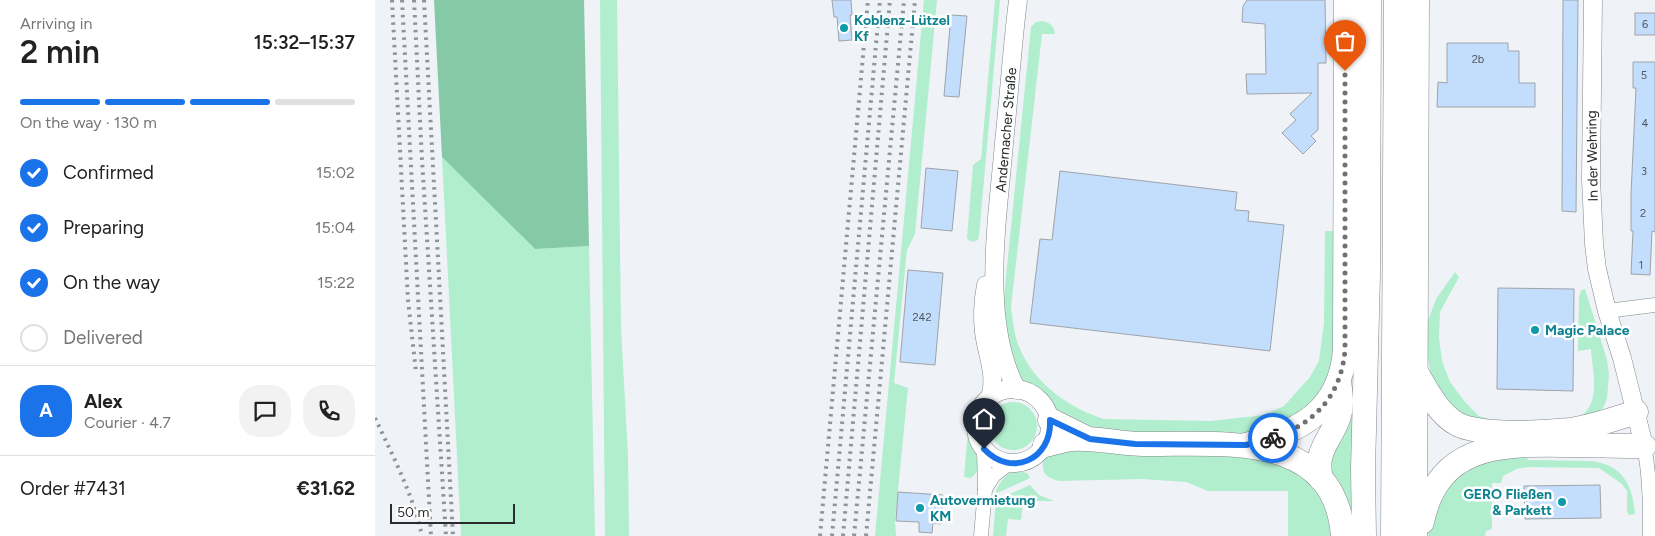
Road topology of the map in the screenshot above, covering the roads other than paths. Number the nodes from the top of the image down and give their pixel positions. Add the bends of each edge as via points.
1 (1017, 0) edge
2 (1346, 0) edge
3 (1369, 0) edge
4 (1396, 0) edge
5 (1417, 0) edge
6 (1593, 0) edge
7 (994, 260) junction
8 (1655, 304) edge
9 (1607, 311) junction
10 (1415, 370) junction
11 (1339, 380) junction
12 (1017, 390) junction
13 (989, 398) junction
14 (1636, 412) junction
15 (1050, 420) junction
16 (1090, 439) junction
17 (1045, 445) junction
18 (1246, 445) junction
19 (1644, 446) junction
20 (984, 449) junction
21 (1010, 463) junction
22 (1321, 479) junction
23 (985, 490) junction
24 (981, 536) edge
25 (1343, 536) edge
26 (1364, 536) edge
27 (1393, 536) edge
28 (1416, 536) edge
29 (1650, 536) edge

1 - 7 street, Andernacher Straße
2 - 11 highway via 1345,350
3 - 26 highway
4 - 27 highway
5 - 10 highway
6 - 9 street, In der Wehring via 1591,179 1597,269
7 - 12 street, Andernacher Straße via 998,328 1009,373
7 - 13 street, Andernacher Straße via 987,279 983,316 993,382
8 - 9 street
9 - 14 street, In der Wehring
10 - 14 highway via 1448,417 1466,428 1480,431 1570,430
10 - 28 highway
11 - 18 highway via 1324,405 1302,425 1276,437
11 - 22 highway via 1341,408 1320,455
12 - 13 street via 1002,391
12 - 15 street via 1038,399
13 - 20 street, Andernacher Straße via 976,422
14 - 19 street, In der Wehring
15 - 16 highway
15 - 17 street
16 - 17 highway
16 - 18 highway via 1135,444
17 - 21 street via 1028,460
18 - 22 highway via 1289,456
19 - 28 highway via 1521,444 1486,449 1462,461 1440,478 1427,501
19 - 29 street via 1650,498
20 - 21 street via 993,457
20 - 23 street
21 - 23 street via 994,476
22 - 25 highway via 1337,506
23 - 24 street

